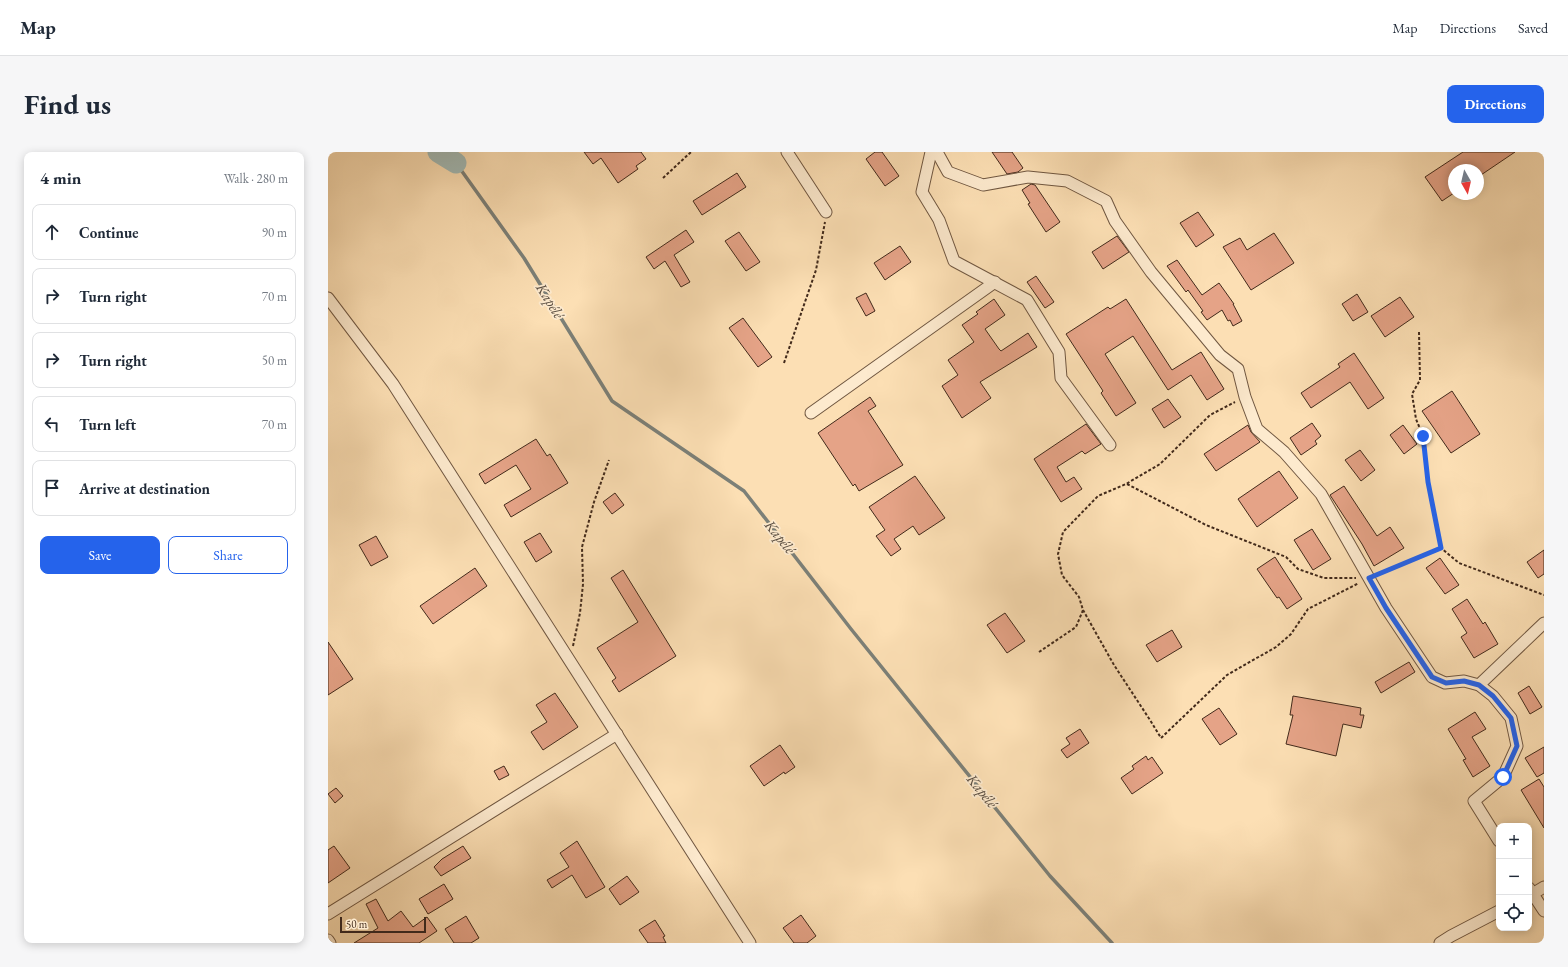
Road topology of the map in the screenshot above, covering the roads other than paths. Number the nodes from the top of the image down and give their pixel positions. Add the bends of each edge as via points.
1 (787, 152) edge
2 (931, 152) edge
3 (937, 152) edge
4 (826, 212) road end
5 (995, 282) junction
6 (328, 298) edge
7 (810, 413) dead end
8 (1110, 445) dead end
9 (1544, 623) edge
10 (1479, 685) junction
11 (616, 734) junction
12 (1496, 836) edge
13 (1544, 887) edge
14 (1532, 892) edge
15 (1532, 895) edge
16 (1544, 911) edge
17 (1496, 913) edge
18 (328, 914) edge
19 (328, 940) edge
20 (330, 943) edge
21 (750, 943) edge
22 (1440, 943) edge

1 - 4 street
2 - 5 street via 922,192 940,220 954,261
3 - 10 street via 948,172 983,185 1028,177 1067,181 1106,201 1115,221 1151,272 1220,355 1238,369 1257,429 1284,452 1321,494 1386,608 1432,677 1446,683 1464,681
5 - 7 street
5 - 8 street via 1027,300 1059,352 1061,378
6 - 11 street via 393,384
9 - 10 street
10 - 12 street via 1493,696 1511,718 1517,746 1503,777 1474,801
11 - 18 street
11 - 21 street
13 - 14 street
15 - 16 street
17 - 22 street
19 - 20 street

